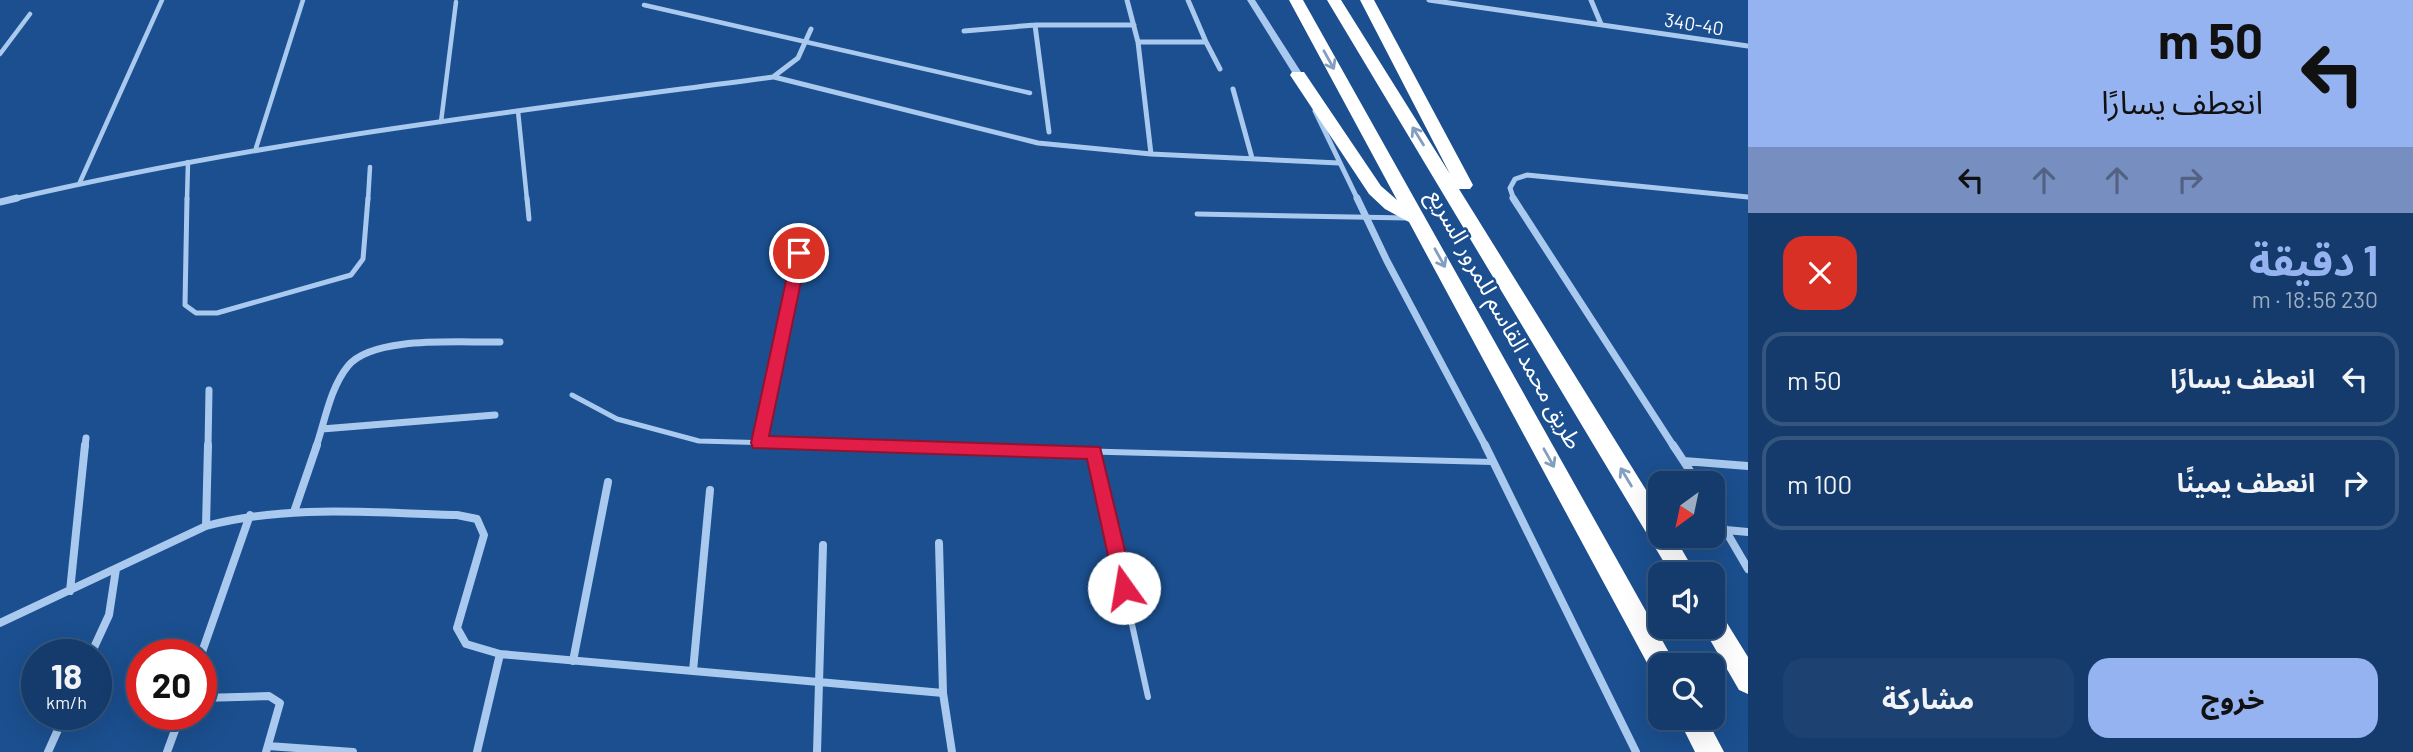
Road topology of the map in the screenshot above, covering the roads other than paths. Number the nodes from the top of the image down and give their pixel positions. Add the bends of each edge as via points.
1 (162, 0) edge
2 (303, 0) edge
3 (1127, 0) edge
4 (1188, 0) edge
5 (1251, 0) edge
6 (1296, 0) edge
7 (1334, 0) edge
8 (1367, 0) edge
9 (1429, 0) edge
10 (1591, 0) edge
11 (456, 2) dead end
12 (644, 5) dead end
13 (30, 14) dead end
14 (1601, 24) junction
15 (1035, 25) junction
16 (1133, 25) junction
17 (811, 29) dead end
18 (964, 32) dead end
19 (1138, 42) junction
20 (1206, 43) junction
21 (808, 44) junction
22 (1748, 47) edge
23 (0, 54) edge
24 (1220, 69) dead end
25 (1298, 75) junction
26 (773, 77) junction
27 (1233, 89) dead end
28 (1030, 93) dead end
29 (518, 111) junction
30 (441, 122) junction
31 (1049, 132) dead end
32 (256, 148) junction
33 (1151, 154) junction
34 (1252, 158) junction
35 (188, 162) junction
36 (1339, 163) junction
37 (370, 167) dead end
38 (80, 182) junction
39 (1748, 197) edge
40 (0, 203) edge
41 (1197, 214) dead end
42 (1365, 216) junction
43 (528, 219) dead end
44 (1418, 219) junction
45 (799, 253) dead end
46 (1542, 336) junction
47 (500, 342) dead end
48 (209, 390) dead end
49 (572, 395) dead end
50 (495, 415) dead end
51 (321, 429) junction
52 (86, 439) dead end
53 (759, 443) junction
54 (1094, 452) junction
55 (1684, 461) junction
56 (1492, 462) junction
57 (1748, 466) edge
58 (1690, 471) edge
59 (608, 482) dead end
60 (710, 490) dead end
61 (294, 512) junction
62 (1648, 513) edge
63 (250, 515) junction
64 (206, 526) junction
65 (1726, 530) joint
66 (1748, 532) edge
67 (939, 542) dead end
68 (823, 545) dead end
69 (116, 569) junction
70 (1748, 569) edge
71 (70, 590) junction
72 (1, 624) edge
73 (98, 639) edge
74 (207, 639) edge
75 (1723, 639) edge
76 (499, 653) junction
77 (1655, 653) edge
78 (573, 661) junction
79 (693, 671) junction
80 (1748, 681) edge
81 (819, 682) junction
82 (943, 693) junction
83 (1148, 697) dead end
84 (217, 698) edge
85 (58, 730) edge
86 (175, 730) edge
87 (1698, 730) edge
88 (267, 749) edge
89 (48, 752) edge
90 (167, 752) edge
91 (353, 752) edge
92 (477, 752) edge
93 (817, 752) edge
94 (951, 752) edge
95 (1636, 752) edge
96 (1710, 752) edge

1 - 38 lane
2 - 32 lane
3 - 16 street
4 - 20 street
5 - 25 street
6 -> 44 highway, طريق محمد القاسم للمرور السريع
46 -> 7 highway, طريق محمد القاسم للمرور السريع
8 - 46 highway
9 - 14 street, 340-40
10 - 14 street
11 - 30 lane
12 - 21 lane
13 - 23 lane
14 - 22 street, 340-40
15 - 16 street
15 - 18 street
15 - 31 street
16 - 19 street
17 - 21 street
19 - 20 street
19 - 33 street
20 - 24 street
21 - 26 street via 789,70
21 - 28 lane
25 - 36 street
25 - 44 highway via 1376,190 1391,205
26 - 29 street
26 - 33 street via 1038,144
27 - 34 street
29 - 30 street
29 - 43 lane
30 - 32 street
32 - 35 street
33 - 34 street
34 - 36 street
35 - 37 lane via 185,304 197,313 217,313 351,275 363,259
35 - 38 street
36 - 42 street
38 - 40 street
39 - 55 street via 1527,175 1510,188
41 - 42 lane
42 - 44 lane
42 - 56 street
44 -> 77 highway, طريق محمد القاسم للمرور السريع
45 - 53 lane
62 -> 46 highway, طريق محمد القاسم للمرور السريع
47 - 51 street via 372,349 359,355 338,381
48 - 64 street
49 - 53 lane via 626,424 699,442
50 - 51 street
51 - 61 street
52 - 71 street
53 - 54 lane
54 - 56 lane
54 - 83 lane
55 - 57 street
55 - 58 street
56 - 95 street
59 - 78 street
60 - 79 street
61 - 63 street
61 - 76 street via 477,519 484,535 457,628 466,644
63 - 64 street
63 - 74 street
64 - 69 street
65 - 66 street
65 - 70 street
67 - 82 street
68 - 81 street
69 - 71 street
69 - 73 street via 108,615
71 - 72 street
75 - 80 highway
76 - 78 street
76 - 92 street
78 - 79 street
79 - 81 street
81 - 82 street
81 - 93 street
82 - 94 street
84 - 88 street via 269,696 280,703
85 - 89 street
86 - 90 street
87 - 96 highway
88 - 91 street

